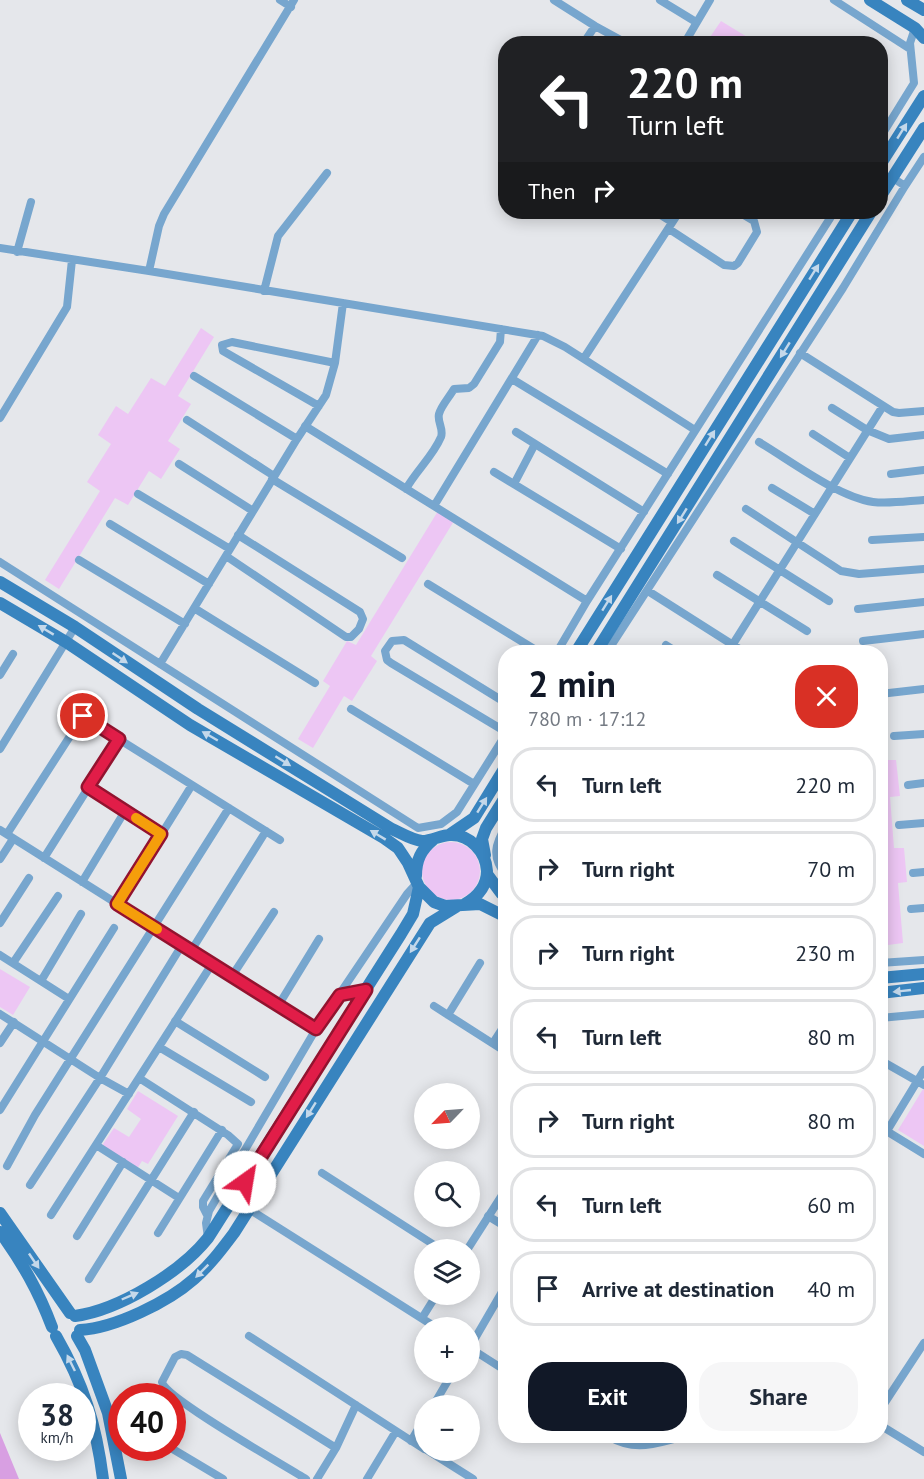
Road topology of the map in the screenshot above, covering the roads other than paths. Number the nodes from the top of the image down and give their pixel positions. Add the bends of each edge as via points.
1 (280, 0) edge
2 (554, 0) edge
3 (660, 0) edge
4 (710, 0) edge
5 (834, 0) edge
6 (870, 0) edge
7 (907, 0) edge
8 (292, 3) edge
9 (924, 10) edge
10 (696, 22) junction
11 (595, 26) junction
12 (919, 33) edge
13 (588, 36) edge
14 (613, 36) edge
15 (688, 36) edge
16 (910, 49) junction
17 (924, 96) edge
18 (888, 125) edge
19 (924, 128) edge
20 (888, 152) edge
21 (924, 157) edge
22 (327, 173) dead end
23 (893, 178) junction
24 (888, 185) edge
25 (905, 186) junction
26 (31, 202) dead end
27 (888, 213) edge
28 (664, 219) edge
29 (675, 219) edge
30 (751, 219) edge
31 (830, 219) edge
32 (848, 219) edge
33 (868, 219) edge
34 (884, 219) edge
35 (671, 226) junction
36 (0, 249) edge
37 (17, 252) junction
38 (72, 260) junction
39 (149, 271) junction
40 (264, 291) junction
41 (342, 303) junction
42 (501, 329) junction
43 (538, 335) junction
44 (800, 353) junction
45 (584, 358) junction
46 (334, 363) junction
47 (194, 376) dead end
48 (512, 380) junction
49 (318, 406) junction
50 (884, 406) junction
51 (832, 408) dead end
52 (924, 411) edge
53 (0, 418) edge
54 (187, 420) dead end
55 (305, 426) junction
56 (695, 430) junction
57 (867, 430) junction
58 (516, 432) dead end
59 (813, 434) dead end
60 (924, 435) edge
61 (297, 439) junction
62 (759, 442) dead end
63 (535, 444) junction
64 (850, 458) junction
65 (179, 464) dead end
66 (924, 470) edge
67 (494, 472) dead end
68 (668, 474) junction
69 (891, 474) dead end
70 (273, 477) junction
71 (514, 483) junction
72 (832, 486) junction
73 (772, 488) dead end
74 (405, 489) junction
75 (138, 494) dead end
76 (924, 500) edge
77 (434, 506) junction
78 (746, 508) dead end
79 (253, 511) junction
80 (644, 512) junction
81 (815, 514) junction
82 (110, 524) dead end
83 (238, 535) junction
84 (924, 537) edge
85 (872, 540) dead end
86 (734, 541) dead end
87 (797, 542) junction
88 (621, 549) junction
89 (228, 553) junction
90 (402, 558) dead end
91 (79, 561) dead end
92 (0, 562) edge
93 (924, 569) edge
94 (780, 570) junction
95 (717, 575) dead end
96 (0, 582) edge
97 (208, 584) junction
98 (428, 584) dead end
99 (648, 591) junction
100 (587, 601) junction
101 (828, 601) dead end
102 (761, 602) junction
103 (924, 602) edge
104 (0, 603) edge
105 (194, 608) junction
106 (858, 609) dead end
107 (184, 624) junction
108 (75, 627) junction
109 (807, 631) dead end
110 (924, 634) edge
111 (863, 641) dead end
112 (66, 642) junction
113 (528, 645) edge
114 (561, 645) edge
115 (580, 645) edge
116 (600, 645) edge
117 (612, 645) edge
118 (726, 645) edge
119 (732, 645) edge
120 (13, 654) dead end
121 (160, 664) junction
122 (0, 675) edge
123 (315, 683) dead end
124 (924, 689) edge
125 (888, 692) edge
126 (498, 698) edge
127 (69, 708) dead end
128 (351, 709) dead end
129 (83, 716) junction
130 (498, 728) edge
131 (924, 734) edge
132 (894, 736) dead end
133 (119, 739) junction
134 (498, 746) edge
135 (0, 749) edge
136 (333, 775) junction
137 (498, 779) edge
138 (924, 783) edge
139 (474, 784) junction
140 (192, 785) junction
141 (908, 785) dead end
142 (88, 787) junction
143 (326, 788) junction
144 (229, 808) junction
145 (498, 810) edge
146 (126, 811) junction
147 (924, 824) edge
148 (899, 825) dead end
149 (266, 831) junction
150 (7, 834) edge
151 (161, 834) junction
152 (449, 835) junction
153 (280, 840) dead end
154 (434, 840) junction
155 (498, 842) edge
156 (44, 858) junction
157 (0, 860) edge
158 (498, 862) edge
159 (486, 868) junction
160 (924, 872) edge
161 (913, 873) dead end
162 (29, 878) dead end
163 (82, 882) junction
164 (417, 882) junction
165 (498, 888) edge
166 (58, 896) dead end
167 (117, 904) junction
168 (461, 905) junction
169 (924, 908) edge
170 (911, 909) dead end
171 (274, 912) dead end
172 (498, 913) edge
173 (81, 914) dead end
174 (0, 923) edge
175 (154, 927) junction
176 (114, 928) dead end
177 (319, 939) dead end
178 (182, 945) junction
179 (191, 951) junction
180 (0, 956) edge
181 (924, 960) edge
182 (888, 962) edge
183 (13, 963) junction
184 (480, 963) dead end
185 (212, 964) junction
186 (924, 974) edge
187 (232, 976) junction
188 (888, 977) edge
189 (41, 981) junction
190 (924, 988) edge
191 (366, 990) junction
192 (888, 992) edge
193 (340, 995) junction
194 (69, 999) junction
195 (278, 1006) junction
196 (434, 1006) dead end
197 (0, 1014) edge
198 (924, 1014) edge
199 (448, 1015) junction
200 (888, 1017) edge
201 (14, 1022) junction
202 (175, 1022) junction
203 (316, 1029) junction
204 (498, 1034) edge
205 (43, 1040) junction
206 (0, 1043) edge
207 (492, 1043) junction
208 (159, 1047) junction
209 (498, 1047) edge
210 (71, 1058) junction
211 (888, 1064) edge
212 (924, 1070) edge
213 (265, 1077) dead end
214 (100, 1078) junction
215 (139, 1078) junction
216 (921, 1083) edge
217 (129, 1094) junction
218 (251, 1102) dead end
219 (0, 1110) edge
220 (194, 1112) junction
221 (888, 1124) edge
222 (222, 1130) junction
223 (888, 1132) edge
224 (96, 1145) junction
225 (924, 1154) edge
226 (123, 1162) junction
227 (7, 1166) dead end
228 (322, 1173) dead end
229 (151, 1180) junction
230 (30, 1185) dead end
231 (180, 1198) junction
232 (498, 1201) edge
233 (249, 1209) junction
234 (0, 1213) edge
235 (51, 1215) dead end
236 (207, 1215) junction
237 (488, 1216) junction
238 (498, 1222) edge
239 (0, 1232) edge
240 (158, 1233) dead end
241 (77, 1236) dead end
242 (208, 1238) junction
243 (425, 1239) edge
244 (473, 1239) edge
245 (88, 1279) dead end
246 (498, 1299) edge
247 (72, 1314) junction
248 (420, 1317) edge
249 (480, 1330) edge
250 (54, 1332) junction
251 (78, 1333) junction
252 (249, 1336) dead end
253 (924, 1343) edge
254 (480, 1354) edge
255 (498, 1366) edge
256 (888, 1398) edge
257 (356, 1405) junction
258 (888, 1430) edge
259 (396, 1431) junction
260 (414, 1436) edge
261 (411, 1441) junction
262 (414, 1443) edge
263 (622, 1443) edge
264 (654, 1443) edge
265 (336, 1448) junction
266 (924, 1452) edge
267 (186, 1457) edge
268 (444, 1461) edge
269 (104, 1479) edge
270 (121, 1479) edge
271 (223, 1479) edge
272 (306, 1479) edge
273 (317, 1479) edge
274 (367, 1479) edge
275 (473, 1479) edge

1 - 8 street
2 - 11 street
3 - 10 street
4 - 10 street
5 - 16 street
6 - 12 street
7 - 9 street
8 - 39 street via 164,214
10 - 15 street
11 - 13 street
11 - 14 street
12 - 16 street via 912,35
16 - 18 street via 915,83
20 -> 17 street
19 - 23 street
21 - 25 street
22 - 40 street via 278,236
23 - 24 street
23 - 25 street
25 - 27 street
26 - 37 street
28 - 35 street
29 - 35 street
30 - 35 street via 757,226 756,232 738,262 729,267
31 - 56 street
115 -> 32 street
33 -> 116 street
34 - 44 street
35 - 45 street
36 - 37 street
37 - 38 street
38 - 39 street
38 - 53 street via 67,307
39 - 40 street
40 - 41 street
41 - 42 street
41 - 46 street
42 - 43 street
42 - 74 street via 500,342 474,384 454,389 440,411 442,435
43 - 45 street
43 - 48 street
44 - 50 street
44 - 99 street
45 - 56 street
46 - 49 street via 326,395
46 - 49 street via 232,342 222,345 223,351
47 - 61 street
48 - 68 street
48 - 77 street
49 - 55 street
50 - 52 street via 899,413
50 - 57 street
51 - 57 street
54 - 70 street
55 - 61 street
55 - 74 street
56 - 68 street
57 - 60 street via 888,439
57 - 64 street
58 - 63 street
59 - 64 street
61 - 70 street
62 - 72 street
63 - 71 street
63 - 80 street
64 - 72 street
65 - 79 street
66 - 69 street
67 - 71 street
68 - 80 street
70 - 79 street
70 - 90 street
71 - 88 street
72 - 76 street via 857,499 876,503
72 - 81 street
73 - 81 street
74 - 77 street
75 - 89 street
77 - 100 street
78 - 87 street
79 - 83 street
80 - 88 street
81 - 87 street
82 - 97 street
83 - 89 street
83 - 89 street via 360,612 363,619 359,629 346,637
84 - 85 street
86 - 94 street
87 - 93 street via 841,572
87 - 94 street
88 - 100 street
89 - 97 street
91 - 107 street
92 - 121 street
94 - 101 street
94 - 102 street
95 - 102 street
96 - 108 street
97 - 105 street
98 - 113 street
99 - 117 street
99 - 118 street
100 - 114 street
102 - 109 street
102 - 119 street
103 - 106 street
112 -> 104 street
105 - 107 street
105 - 123 street
107 - 121 street
108 - 112 street
108 -> 143 street
110 - 111 street
112 - 135 street
164 -> 112 street via 398,848 384,838 183,720
120 - 122 street
121 - 136 street
124 - 125 street
126 - 130 street via 404,640 392,641 385,651 391,663
127 - 129 street
128 - 139 street
129 - 133 street
129 - 150 street
131 - 132 street
133 - 140 street
133 - 142 street
134 - 139 street
136 - 139 street via 418,828 451,818
136 - 143 street
152 -> 137 street via 474,818
138 - 141 street
140 - 144 street
140 - 151 street
142 - 146 street
142 - 156 street
143 - 154 street via 405,835 420,841
144 - 149 street
144 - 175 street
145 - 159 street via 482,840
146 - 151 street
146 - 163 street
147 - 148 street
149 - 153 street
149 - 179 street
150 - 156 street
150 - 157 street
151 - 167 street
152 - 154 street
152 - 159 street via 461,836 481,850
154 - 164 street via 418,857
155 - 158 street via 494,850
156 - 163 street
159 - 165 street
159 - 168 street via 484,887
160 - 161 street
162 - 174 street
163 - 167 street
164 - 168 street via 434,902
164 - 191 street via 413,914
164 - 193 street
166 - 183 street
167 - 175 street
168 - 172 street via 480,904
168 -> 233 street via 430,923
169 - 170 street
171 - 187 street
173 - 189 street
175 - 178 street
175 - 210 street
176 - 194 street
177 - 195 street
178 - 179 street
178 - 214 street
179 - 185 street
180 - 183 street
181 - 182 street
183 - 189 street
184 - 199 street
185 - 187 street
185 - 202 street
186 - 188 street
187 - 195 street
189 - 194 street
190 -> 192 street
191 - 193 street
191 - 242 street
193 - 203 street
194 - 205 street
195 - 203 street
196 - 199 street
197 - 201 street
198 - 200 street
199 - 207 street
201 - 205 street
201 - 206 street
202 - 208 street
202 - 213 street
203 - 236 street
204 - 207 street
205 - 210 street
205 - 219 street
207 - 209 street
208 - 215 street
208 - 218 street
210 - 214 street
210 - 227 street
211 - 216 street
212 - 216 street
214 - 217 street
214 - 230 street
215 - 217 street
215 - 220 street
216 - 221 street
217 - 224 street
220 - 222 street
220 - 229 street
222 - 231 street
222 - 236 street via 238,1144 203,1201
223 - 225 street
224 - 226 street
224 - 235 street
226 - 229 street
226 - 241 street
228 - 243 street
229 - 231 street
229 - 245 street
231 - 240 street
232 - 237 street
233 - 248 street
233 -> 251 street via 234,1233 193,1279 148,1307
234 -> 247 street
236 - 242 street
237 - 238 street
237 - 244 street
239 - 250 street via 40,1295
247 -> 242 street via 95,1311 139,1293 185,1262
246 - 249 street
247 - 250 street via 57,1315
247 - 251 street via 80,1323
250 - 251 street via 66,1341
269 -> 250 street via 93,1417
251 - 270 street via 108,1413
252 - 257 street
253 - 256 street
254 - 255 street
257 - 259 street
257 - 265 street
258 - 266 street
259 - 261 street
259 - 274 street
260 - 261 street
261 - 262 street
263 - 264 street via 628,1446
265 - 272 street via 187,1355 175,1358 162,1382 165,1389
265 - 273 street
267 - 271 street
268 - 275 street

